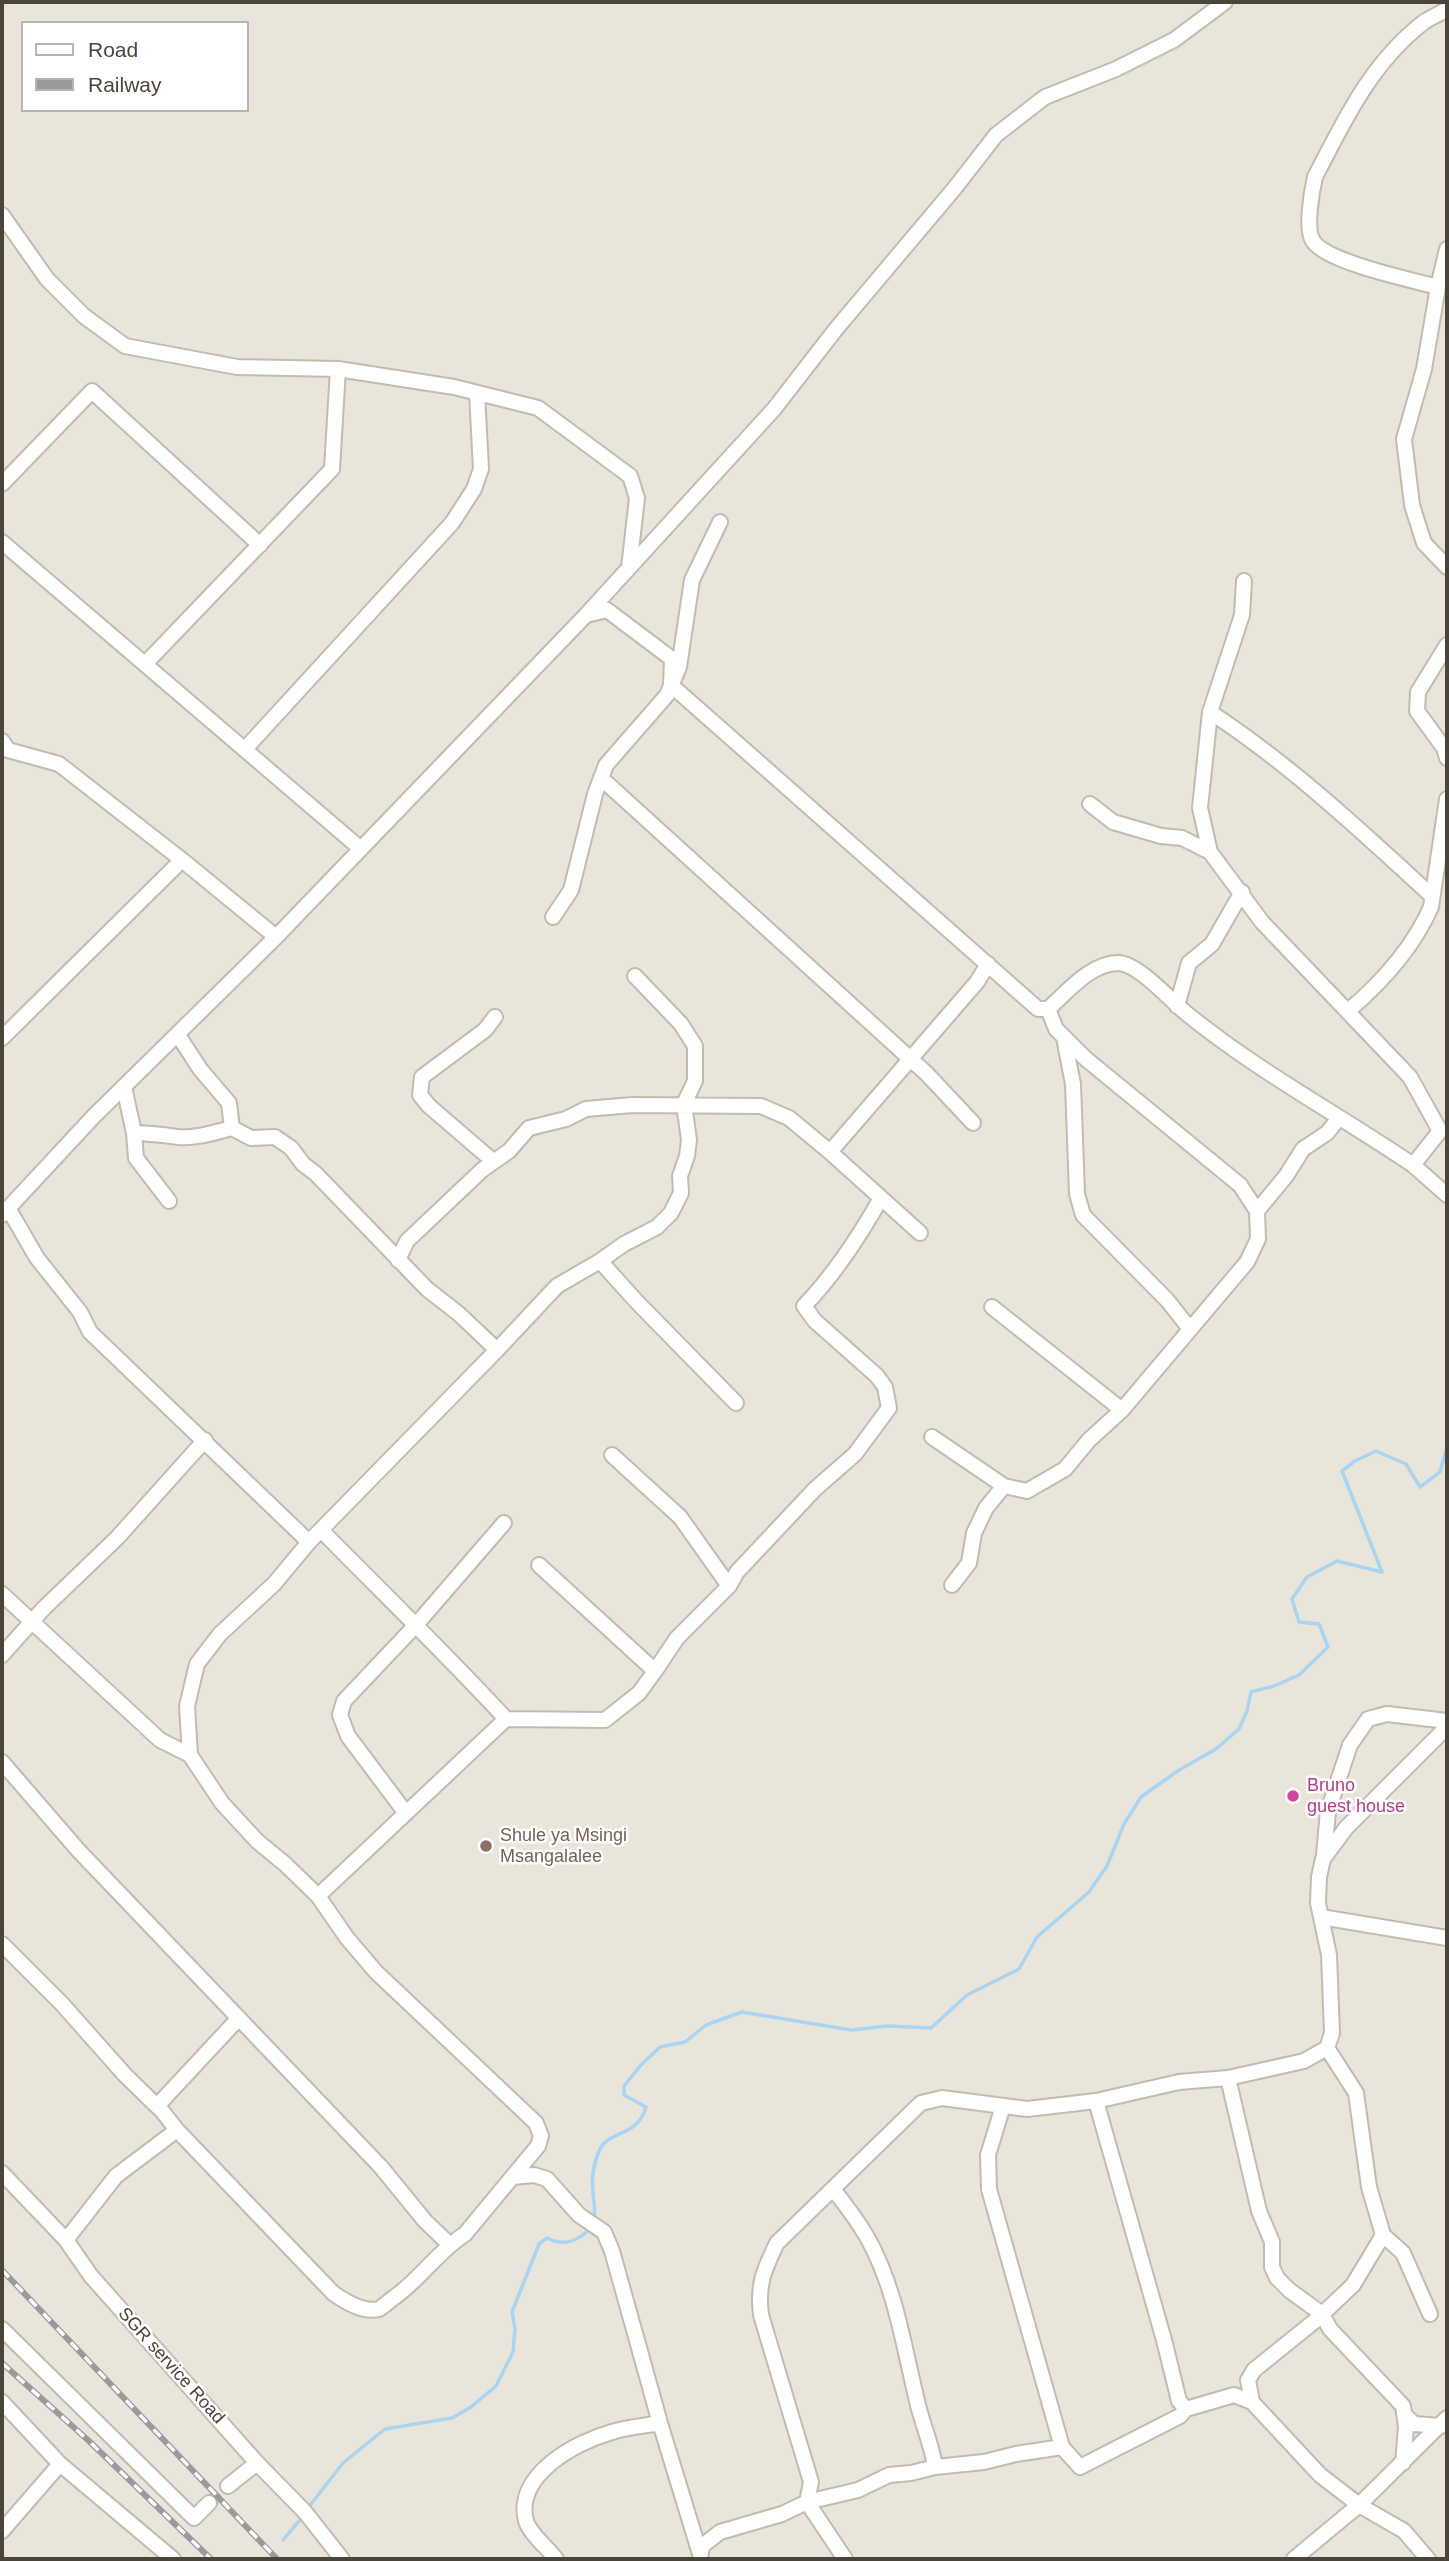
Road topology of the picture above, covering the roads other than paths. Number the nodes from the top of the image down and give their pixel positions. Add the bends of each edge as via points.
1 (1225, 2) edge
2 (1447, 9) edge
3 (2, 215) edge
4 (1447, 249) edge
5 (1437, 287) junction
6 (338, 369) junction
7 (477, 393) junction
8 (2, 484) edge
9 (720, 522) dead end
10 (2, 542) edge
11 (260, 545) junction
12 (1447, 567) edge
13 (629, 568) junction
14 (1244, 581) dead end
15 (586, 615) junction
16 (1447, 645) edge
17 (145, 664) junction
18 (671, 685) junction
19 (1210, 712) junction
20 (2, 741) edge
21 (245, 749) junction
22 (1447, 758) edge
23 (601, 778) junction
24 (1447, 799) edge
25 (1090, 804) dead end
26 (361, 849) junction
27 (1210, 852) junction
28 (182, 860) junction
29 (1242, 892) junction
30 (1432, 896) junction
31 (553, 917) dead end
32 (276, 937) junction
33 (988, 964) junction
34 (635, 976) dead end
35 (1177, 1006) junction
36 (1048, 1009) junction
37 (1348, 1011) junction
38 (495, 1017) dead end
39 (177, 1035) junction
40 (2, 1038) edge
41 (1064, 1038) junction
42 (911, 1060) junction
43 (124, 1087) junction
44 (684, 1104) junction
45 (1339, 1118) junction
46 (972, 1123) dead end
47 (1443, 1127) edge
48 (232, 1128) junction
49 (134, 1133) junction
50 (830, 1152) junction
51 (493, 1161) junction
52 (1413, 1165) junction
53 (1447, 1195) edge
54 (881, 1198) junction
55 (169, 1201) dead end
56 (5, 1211) edge
57 (1257, 1211) junction
58 (920, 1233) dead end
59 (398, 1260) junction
60 (600, 1261) junction
61 (992, 1307) dead end
62 (1191, 1329) junction
63 (497, 1350) junction
64 (736, 1403) dead end
65 (1122, 1410) junction
66 (932, 1437) dead end
67 (205, 1440) junction
68 (612, 1455) dead end
69 (1004, 1486) junction
70 (504, 1523) dead end
71 (321, 1530) junction
72 (309, 1542) junction
73 (540, 1565) dead end
74 (729, 1586) junction
75 (952, 1586) dead end
76 (2, 1594) edge
77 (32, 1623) junction
78 (415, 1626) junction
79 (2, 1654) edge
80 (655, 1671) junction
81 (506, 1719) junction
82 (1447, 1721) edge
83 (1447, 1727) edge
84 (190, 1755) junction
85 (2, 1762) edge
86 (405, 1812) junction
87 (1323, 1858) junction
88 (318, 1896) junction
89 (1321, 1917) junction
90 (1447, 1938) edge
91 (2, 1944) edge
92 (238, 2019) junction
93 (1327, 2048) junction
94 (1228, 2078) junction
95 (1097, 2101) junction
96 (157, 2106) junction
97 (1003, 2106) junction
98 (177, 2130) junction
99 (2, 2173) edge
100 (513, 2177) junction
101 (833, 2189) junction
102 (1383, 2235) junction
103 (66, 2241) junction
104 (449, 2244) junction
105 (1322, 2314) junction
106 (1430, 2314) dead end
107 (2, 2329) edge
108 (2, 2402) edge
109 (1252, 2402) junction
110 (1186, 2409) junction
111 (1404, 2414) junction
112 (1444, 2422) edge
113 (660, 2423) junction
114 (1062, 2446) junction
115 (257, 2463) junction
116 (1404, 2463) junction
117 (60, 2464) junction
118 (935, 2466) junction
119 (228, 2486) tunnel mouth
120 (807, 2502) junction
121 (209, 2503) tunnel mouth
122 (1359, 2505) junction
123 (2, 2531) edge
124 (700, 2556) edge
125 (173, 2559) edge
126 (342, 2559) edge
127 (556, 2559) edge
128 (845, 2559) edge
129 (1294, 2559) edge
130 (1428, 2559) edge

1 - 13 street via 1174,40 1045,97 996,135 774,409
2 - 5 street via 1426,21 1371,75 1315,177 1310,224 1310,234 1319,247 1378,272
3 - 6 street via 47,279 84,317 125,346 237,367
4 - 5 street
5 - 12 street via 1424,369 1404,439 1412,505 1424,543
6 - 7 street
6 - 11 street via 332,469
7 - 13 street via 538,408 630,477 637,498
7 - 21 street via 481,469 474,489 417,561
8 - 11 street via 92,391
9 - 18 street via 692,580 679,667
10 - 17 street
11 - 17 street
13 - 15 street
14 - 19 street via 1242,615
15 - 18 street via 607,610 672,659
15 - 26 street
16 - 22 street via 1418,692 1417,710
17 - 21 street
18 - 23 street via 606,765
18 - 33 street
19 - 27 street via 1199,808
19 - 30 street via 1320,794
20 - 28 street via 8,750 59,764
21 - 26 street
23 - 31 street via 570,890
23 - 42 street
24 - 30 street
25 - 27 street via 1113,822 1182,838
26 - 32 street
27 - 29 street
28 - 32 street
28 - 40 street
29 - 35 street via 1212,944 1189,963
29 - 37 street via 1262,922
30 - 37 street via 1424,924 1406,950
32 - 39 street
33 - 36 street via 1038,1009
33 - 42 street
34 - 44 street via 681,1024 695,1046 695,1081
35 - 36 street via 1135,969 1119,963 1094,969
35 - 45 street
36 - 41 street via 1055,1029
37 - 47 street via 1410,1077
38 - 51 street via 485,1030 422,1077 420,1094
39 - 43 street
39 - 48 street via 229,1103
41 - 57 street via 1240,1185
41 - 62 street via 1073,1084 1077,1194 1083,1215
42 - 46 street
42 - 50 street
43 - 49 street
43 - 56 street
44 - 50 street via 761,1106 789,1118
44 - 51 street via 586,1109 529,1128
44 - 60 street via 689,1140 680,1176 681,1193 671,1213 657,1227
45 - 52 street
45 - 57 street via 1327,1133 1303,1149
47 - 52 street
48 - 49 street via 180,1138
48 - 59 street via 251,1138 275,1137 291,1148
49 - 55 street via 136,1158
50 - 54 street
51 - 59 street via 407,1241
52 - 53 street
54 - 58 street
54 - 74 street via 861,1234 804,1306 877,1376 885,1387 889,1408 855,1454 815,1489
56 - 67 street via 90,1332
57 - 62 street via 1258,1240 1247,1262
59 - 63 street
60 - 63 street via 557,1286
60 - 64 street
61 - 65 street
62 - 65 street
63 - 71 street
65 - 69 street via 1052,1478 1027,1491
66 - 69 street
67 - 72 street
67 - 77 street
68 - 74 street via 680,1517
69 - 75 street via 986,1508 974,1533 969,1563
70 - 78 street
71 - 72 street
71 - 78 street
72 - 84 street via 197,1664 187,1706
73 - 80 street
74 - 80 street via 677,1638
76 - 77 street
77 - 79 street
77 - 84 street via 160,1740
78 - 81 street
78 - 86 street via 344,1701 340,1716 348,1736
80 - 81 street via 639,1693 606,1720
81 - 86 street
82 - 87 street via 1387,1714 1368,1719 1350,1745 1328,1811
83 - 87 street via 1346,1828
84 - 88 street via 222,1803
85 - 92 street via 78,1850
86 - 88 street
87 - 89 street
88 - 100 street via 376,1972 536,2123 541,2136 538,2146
89 - 90 street
89 - 93 street via 1331,1993 1332,2033
91 - 96 street
92 - 96 street
92 - 104 street
93 - 94 street via 1304,2061
93 - 102 street via 1356,2093 1368,2187
94 - 95 street via 1180,2082
94 - 105 street via 1259,2210 1272,2242 1272,2267 1289,2290
95 - 97 street via 1027,2109
95 - 110 street via 1179,2401
96 - 98 street
97 - 101 street via 942,2098 921,2103
97 - 114 street via 988,2155 989,2189
98 - 103 street via 116,2176
98 - 104 street via 344,2301 378,2309 404,2291
99 - 103 street, SGR service Road
100 - 104 street via 465,2234
100 - 113 street via 547,2179 561,2197 604,2232
101 - 118 street via 868,2238 885,2279
101 - 120 street via 777,2243 758,2293 811,2482
102 - 105 street via 1353,2285
102 - 106 street via 1403,2253
103 - 115 street, SGR service Road via 91,2276
105 - 109 street via 1254,2370 1248,2380
105 - 111 street via 1330,2329 1403,2406
107 - 121 street via 194,2518
108 - 117 street
109 - 110 street via 1234,2395
109 - 122 street via 1320,2475
110 - 114 street via 1080,2467
111 - 112 street via 1414,2424
111 - 116 street
112 - 116 street
113 - 124 street
113 - 127 street via 613,2431 588,2441 539,2474 524,2504 527,2524
114 - 118 street via 984,2462
115 - 119 street
115 - 126 street, SGR service Road via 306,2512
116 - 122 street
117 - 123 street
117 - 125 street
118 - 120 street via 889,2475 858,2490
120 - 124 street via 720,2532 702,2546
120 - 128 street
122 - 129 street
122 - 130 street via 1404,2531

